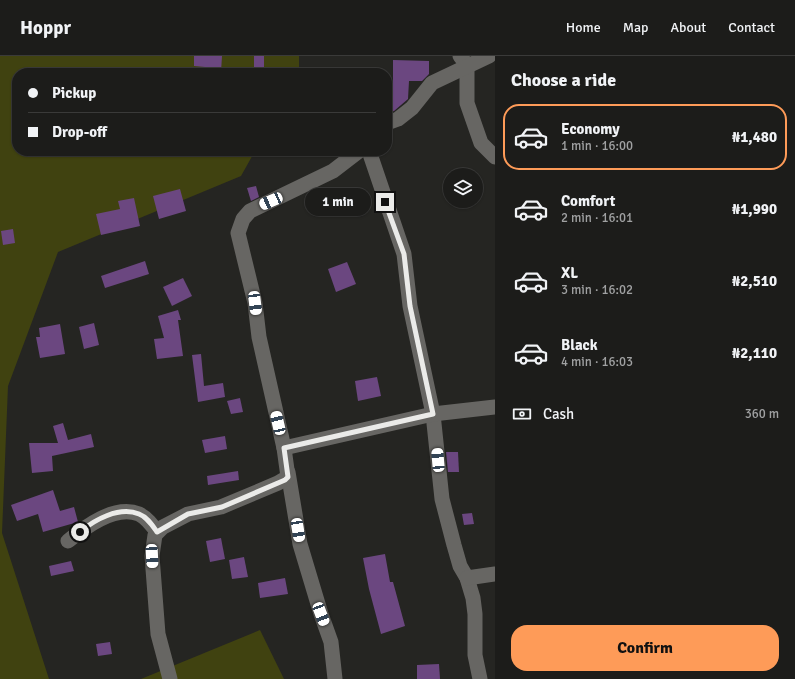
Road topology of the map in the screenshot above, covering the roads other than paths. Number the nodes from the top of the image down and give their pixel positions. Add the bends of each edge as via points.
1 (489, 56) edge
2 (463, 61) edge
3 (392, 121) edge
4 (352, 156) edge
5 (371, 156) edge
6 (495, 157) edge
7 (495, 407) edge
8 (433, 414) junction
9 (284, 448) junction
10 (288, 472) junction
11 (157, 532) junction
12 (68, 541) dead end
13 (495, 574) edge
14 (468, 578) junction
15 (170, 679) edge
16 (335, 679) edge
17 (480, 679) edge

1 - 2 street
2 - 3 street via 432,82 412,108
2 - 6 street via 467,103 481,143
4 - 9 street via 333,171 250,211 238,227
5 - 8 street via 404,254 410,306
7 - 8 street
8 - 9 street
8 - 14 street via 442,499 460,566
9 - 10 street
10 - 11 street via 288,477 278,483 222,507 188,514
10 - 16 street via 300,544 331,642
11 - 12 street via 148,520 138,514 123,513 91,522
11 - 15 street via 153,539 152,556 158,634
13 - 14 street
14 - 17 street via 475,614 475,655

